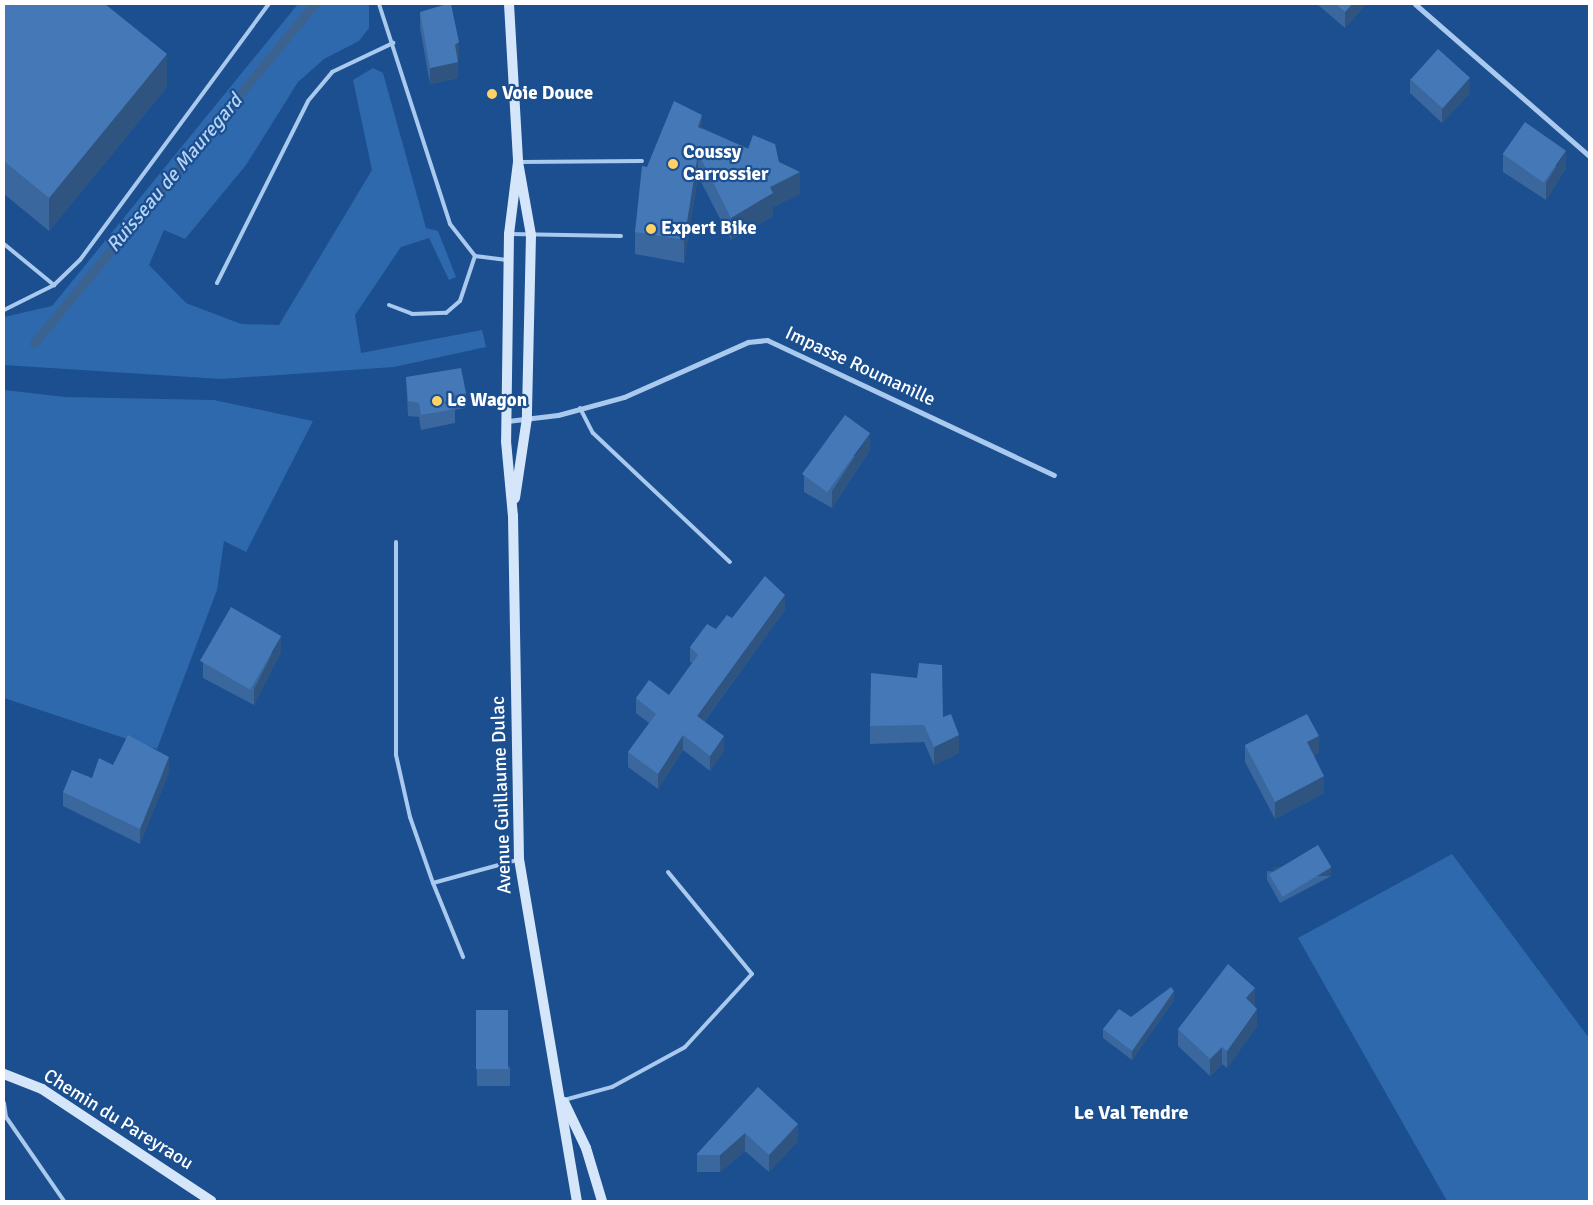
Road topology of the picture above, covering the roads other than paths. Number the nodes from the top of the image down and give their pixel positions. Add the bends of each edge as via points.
1 (268, 4) edge
2 (379, 4) edge
3 (509, 4) edge
4 (1415, 4) edge
5 (393, 43) junction
6 (1589, 156) edge
7 (642, 161) dead end
8 (518, 162) junction
9 (509, 234) junction
10 (531, 234) junction
11 (620, 236) dead end
12 (4, 244) edge
13 (475, 256) junction
14 (509, 260) junction
15 (217, 283) dead end
16 (54, 285) junction
17 (389, 305) dead end
18 (4, 310) edge
19 (580, 408) junction
20 (527, 418) junction
21 (506, 421) junction
22 (1054, 474) dead end
23 (513, 516) junction
24 (396, 542) dead end
25 (730, 562) dead end
26 (519, 859) junction
27 (668, 872) dead end
28 (433, 883) junction
29 (463, 957) dead end
30 (4, 1074) edge
31 (563, 1100) junction
32 (4, 1104) edge
33 (64, 1201) edge
34 (211, 1201) edge
35 (577, 1201) edge
36 (602, 1201) edge

1 - 16 lane via 80,260
2 - 5 lane
3 - 8 main road, Avenue Guillaume Dulac
4 - 6 street
5 - 13 lane via 450,224
5 - 15 lane via 332,72 308,101
7 - 8 lane
8 - 9 main road, Avenue Guillaume Dulac
8 - 10 main road, Avenue Guillaume Dulac
9 - 10 lane
9 - 14 main road, Avenue Guillaume Dulac
10 - 11 lane
10 - 20 main road, Avenue Guillaume Dulac
12 - 16 lane
13 - 14 lane
13 - 17 lane via 460,301 446,313 412,314
14 - 21 main road, Avenue Guillaume Dulac
16 - 18 lane
19 - 20 street, Impasse Roumanille
19 - 22 street, Impasse Roumanille via 624,397 748,342 767,340
19 - 25 lane via 592,433
20 - 21 street, Impasse Roumanille
20 - 23 main road, Avenue Guillaume Dulac
21 - 23 main road, Avenue Guillaume Dulac
23 - 26 main road, Avenue Guillaume Dulac
24 - 28 lane via 396,755 410,817
26 - 28 lane
26 - 31 main road, Avenue Guillaume Dulac via 526,918
27 - 31 lane via 752,974 685,1047 612,1087
28 - 29 lane
30 - 34 main road, Chemin du Pareyraou via 42,1089
31 - 35 main road, Avenue Guillaume Dulac via 566,1156
31 - 36 main road, Avenue Guillaume Dulac via 586,1148
32 - 33 lane via 6,1117

